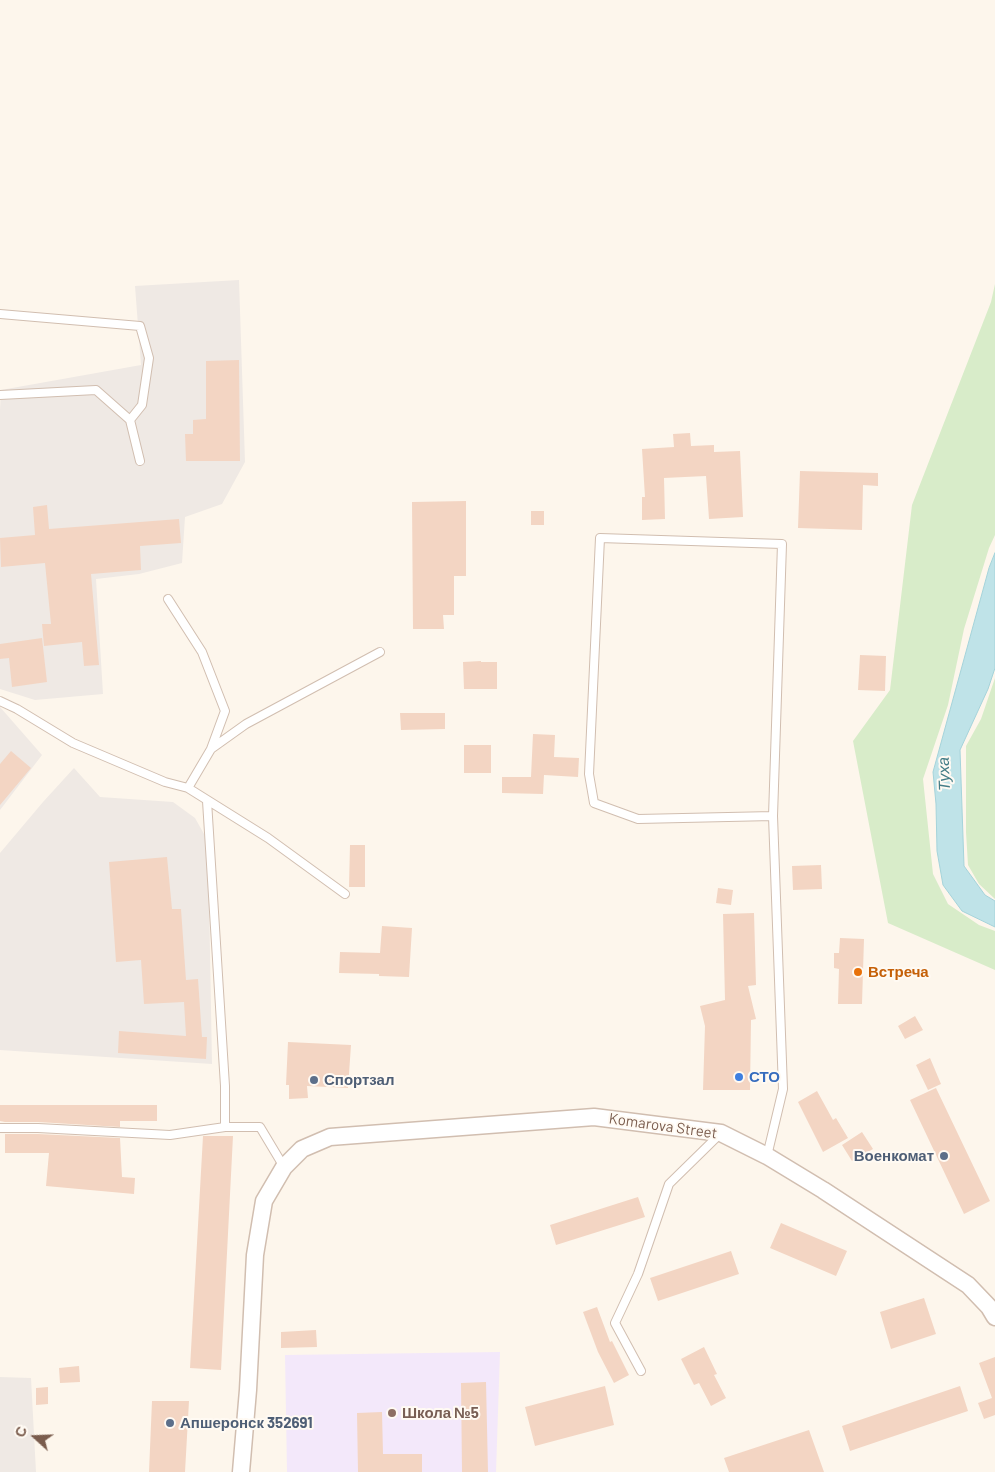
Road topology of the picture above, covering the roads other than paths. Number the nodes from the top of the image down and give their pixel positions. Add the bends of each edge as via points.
1 (0, 314) edge
2 (0, 395) edge
3 (130, 420) junction
4 (140, 461) dead end
5 (168, 599) dead end
6 (380, 652) dead end
7 (0, 701) edge
8 (212, 749) junction
9 (188, 788) junction
10 (207, 801) junction
11 (774, 816) junction
12 (345, 894) dead end
13 (225, 1127) junction
14 (0, 1128) edge
15 (721, 1133) junction
16 (767, 1156) junction
17 (284, 1167) junction
18 (995, 1317) edge
19 (642, 1371) dead end
20 (241, 1472) edge

1 - 3 lane via 140,326 149,358 142,406
2 - 3 lane via 96,390
3 - 4 lane
5 - 8 lane via 202,652 225,712
6 - 8 lane via 246,724
7 - 9 lane via 72,743 164,782
8 - 9 lane
9 - 10 lane
10 - 12 lane via 268,838
10 - 13 lane
11 - 11 lane via 638,819 594,804 589,774 600,538 782,544
11 - 16 lane via 783,1088
13 - 14 lane via 170,1135
13 - 17 lane via 260,1127
15 - 16 street, Komarova Street
15 - 17 street, Komarova Street via 594,1117 330,1137 302,1149
15 - 19 lane via 669,1184 638,1274 615,1323
16 - 18 street, Komarova Street via 968,1285
17 - 20 street, Komarova Street via 264,1201 255,1254

